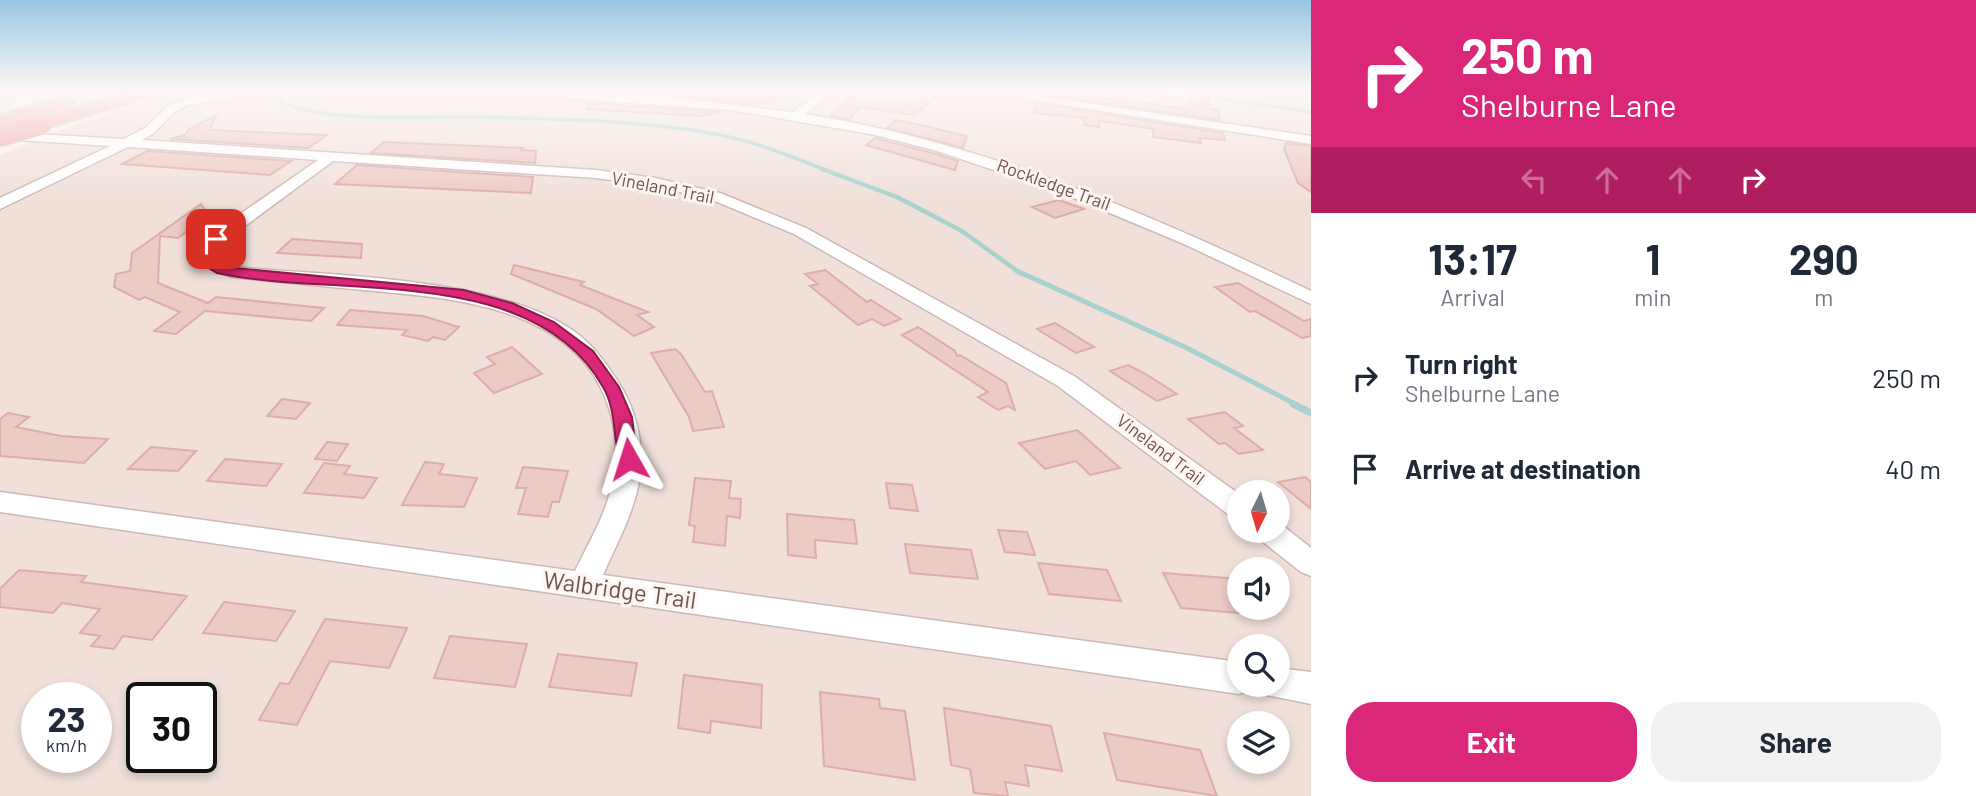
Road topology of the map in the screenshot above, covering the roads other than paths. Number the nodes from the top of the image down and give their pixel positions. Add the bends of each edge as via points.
1 (27, 127) edge
2 (155, 127) edge
3 (852, 127) edge
4 (1224, 127) edge
5 (0, 135) edge
6 (1311, 140) edge
7 (127, 143) junction
8 (330, 157) junction
9 (0, 204) edge
10 (1311, 298) edge
11 (1227, 499) edge
12 (0, 502) edge
13 (1284, 543) edge
14 (1311, 564) edge
15 (584, 584) junction
16 (1227, 676) edge
17 (1290, 685) edge
18 (1311, 688) edge

1 - 5 highway, bridge
2 - 7 street
3 - 10 street, Rockledge Trail via 934,145 1061,185 1149,220
4 - 6 street
5 - 7 street, Vineland Trail
7 - 8 street, Vineland Trail
7 - 9 street
8 - 11 street, Vineland Trail via 626,177 688,189 758,211 1066,382
8 - 15 street via 216,239 206,253 208,262 230,272 464,294 531,316 575,343 611,387 624,417 628,444 623,496
12 - 15 street, Walbridge Trail
13 - 14 street
15 - 16 street, Walbridge Trail
17 - 18 street

